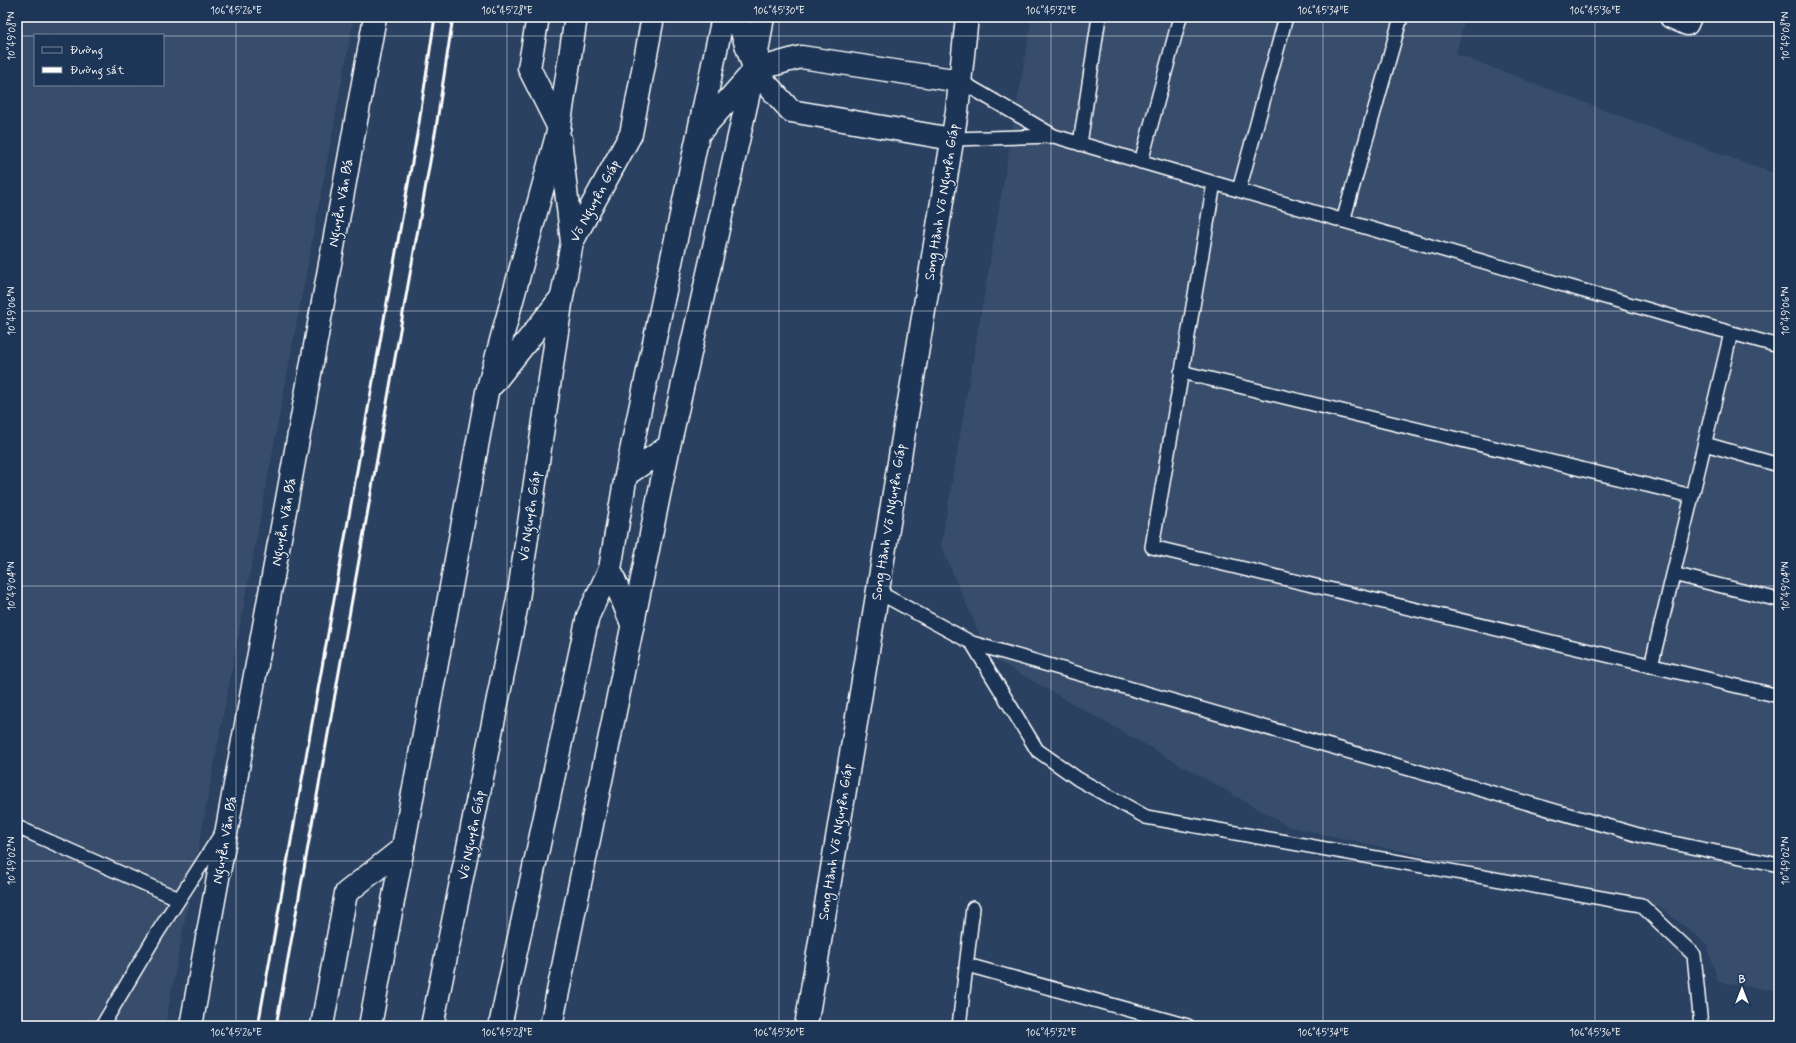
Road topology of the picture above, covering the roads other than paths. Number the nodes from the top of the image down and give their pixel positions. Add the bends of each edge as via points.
1 (375, 17) edge
2 (538, 17) edge
3 (576, 17) edge
4 (653, 17) edge
5 (723, 17) edge
6 (737, 17) edge
7 (763, 17) edge
8 (967, 17) edge
9 (1099, 17) edge
10 (1180, 17) edge
11 (1286, 17) edge
12 (1401, 17) edge
13 (1671, 17) edge
14 (1690, 17) edge
15 (754, 70) junction
16 (960, 81) junction
17 (559, 128) junction
18 (698, 134) junction
19 (1054, 136) junction
20 (952, 139) junction
21 (1080, 144) junction
22 (1141, 162) junction
23 (1214, 183) junction
24 (1239, 190) junction
25 (1344, 221) junction
26 (572, 242) junction
27 (562, 297) junction
28 (1731, 333) junction
29 (1779, 346) edge
30 (1182, 372) junction
31 (488, 392) junction
32 (1705, 444) junction
33 (669, 446) junction
34 (1779, 465) edge
35 (626, 475) junction
36 (1692, 496) junction
37 (610, 569) junction
38 (1673, 574) junction
39 (878, 592) junction
40 (1779, 600) edge
41 (632, 624) junction
42 (972, 642) junction
43 (1651, 666) junction
44 (1779, 696) edge
45 (228, 825) junction
46 (17, 827) edge
47 (403, 848) junction
48 (1779, 865) edge
49 (179, 900) junction
50 (973, 908) dead end
51 (967, 965) junction
52 (102, 1026) edge
53 (191, 1026) edge
54 (322, 1026) edge
55 (370, 1026) edge
56 (432, 1026) edge
57 (500, 1026) edge
58 (551, 1026) edge
59 (806, 1026) edge
60 (959, 1026) edge
61 (1188, 1026) edge
62 (1701, 1026) edge

1 - 45 main road, Nguyễn Văn Bá
2 - 17 main road via 529,68
3 - 17 main road
4 - 26 main road, Võ Nguyên Giáp via 631,134
5 - 18 main road
6 - 15 main road
7 - 15 main road
8 - 16 main road, Song Hành Võ Nguyên Giáp
9 - 21 lane
10 - 22 lane
11 - 24 lane
12 - 25 lane
13 - 14 main road via 1687,24
15 - 16 main road via 801,57
15 - 18 main road
15 - 20 main road via 791,111
15 - 33 main road
16 - 19 lane
16 - 20 main road, Song Hành Võ Nguyên Giáp
17 - 26 main road
17 - 31 main road
18 - 35 main road
19 - 20 lane
19 - 21 lane
20 - 39 main road, Song Hành Võ Nguyên Giáp
21 - 22 lane
22 - 23 lane
23 - 24 lane
23 - 30 lane
24 - 25 lane
25 - 28 lane
26 - 27 main road, Võ Nguyên Giáp
27 - 31 main road
27 - 56 main road, Võ Nguyên Giáp via 518,599
28 - 29 lane
28 - 32 lane
30 - 36 lane
30 - 43 lane via 1152,547
31 - 47 main road
32 - 34 lane
32 - 36 lane
33 - 35 main road
33 - 41 main road
35 - 37 main road
36 - 38 lane
37 - 41 main road
37 - 57 main road via 588,616
38 - 40 lane
38 - 43 lane
39 - 42 lane
39 - 59 main road, Song Hành Võ Nguyên Giáp
41 - 58 main road
42 - 48 lane via 1649,838
42 - 62 lane via 1037,750 1078,779 1146,817 1641,905 1694,955
43 - 44 lane
45 - 49 lane
45 - 53 main road, Nguyễn Văn Bá
46 - 49 lane
47 - 54 main road via 346,893
47 - 55 main road
49 - 52 lane
50 - 51 lane
51 - 60 lane
51 - 61 lane

